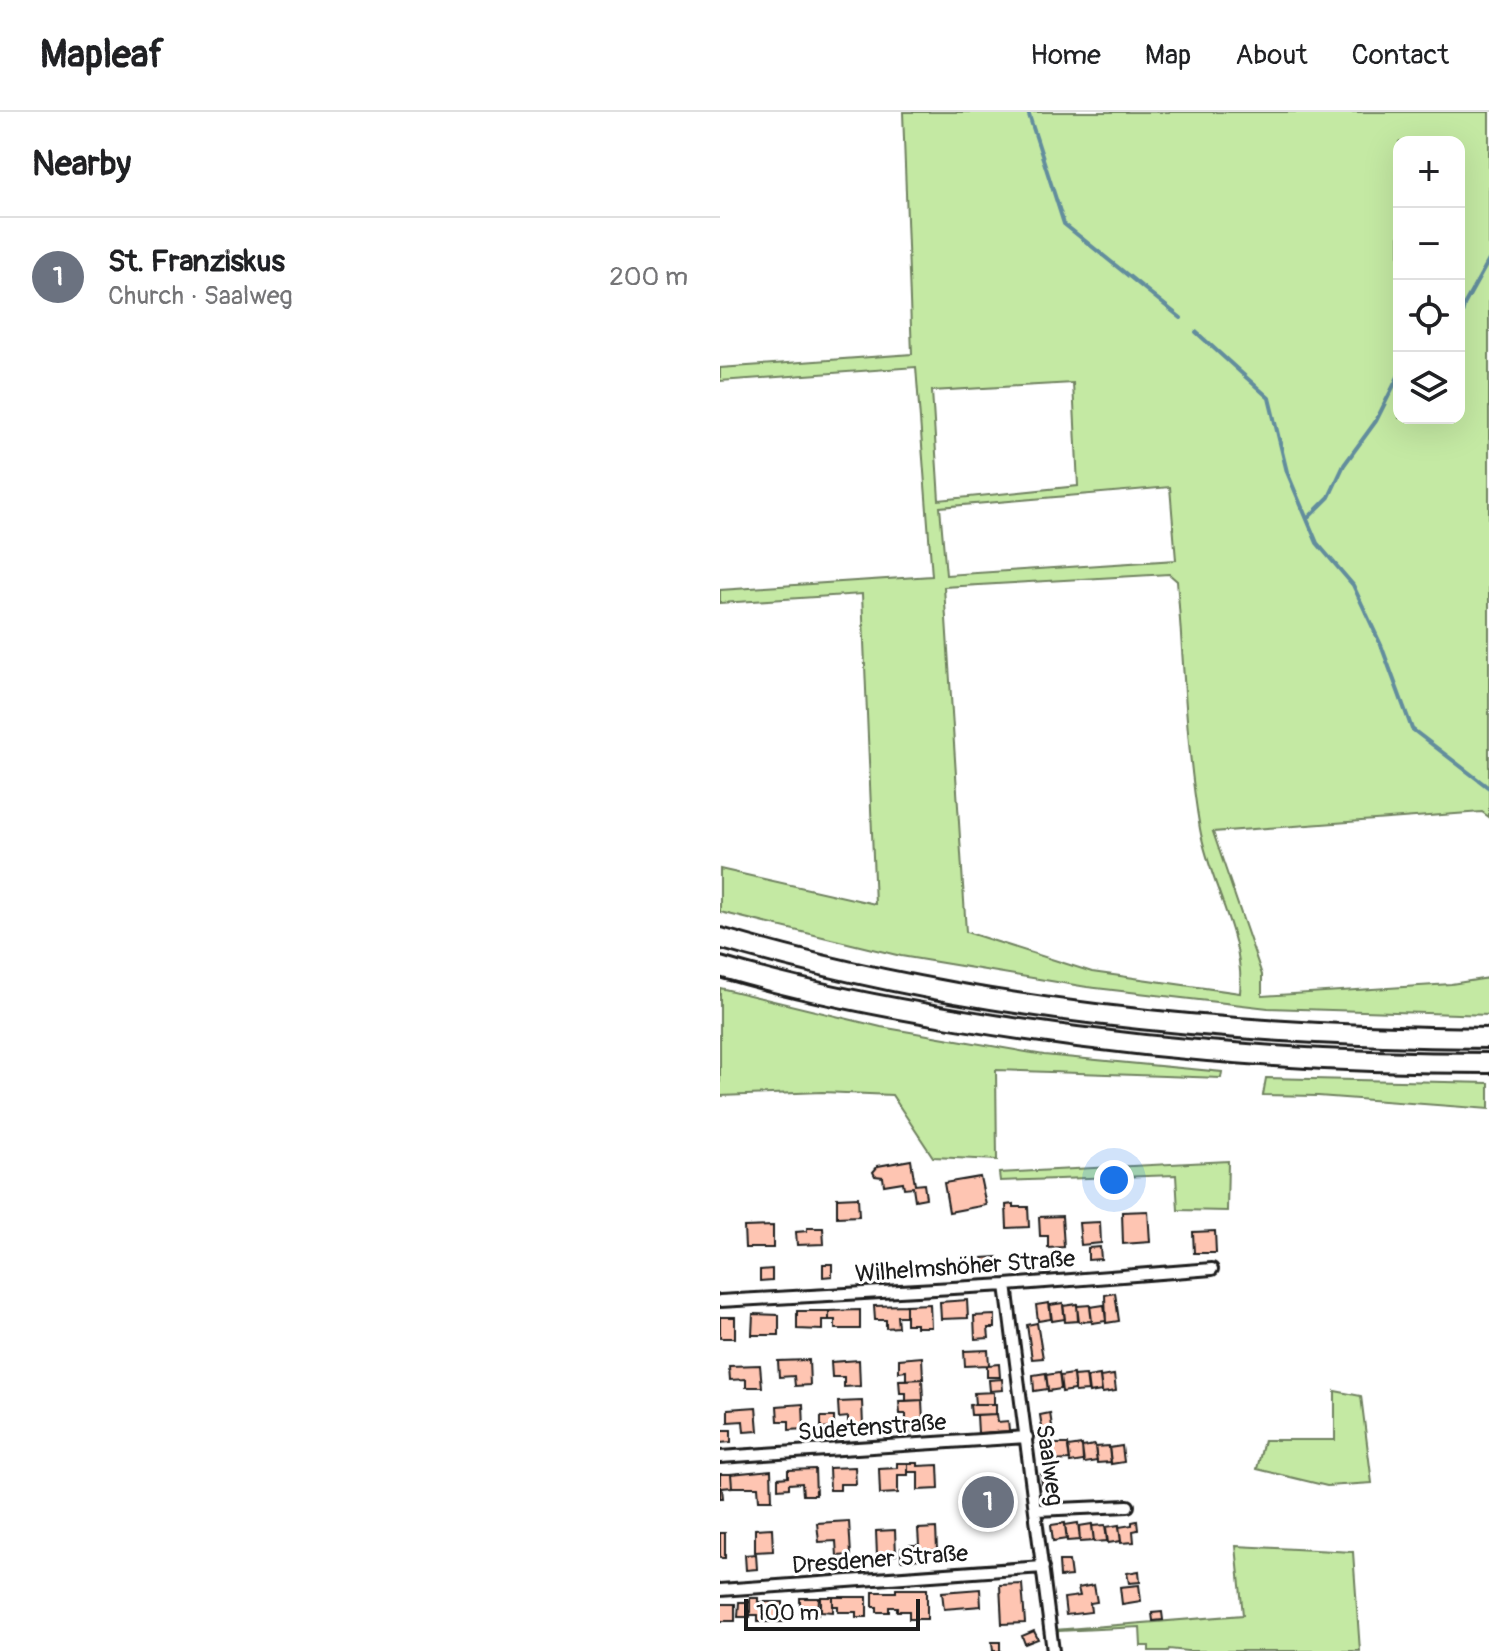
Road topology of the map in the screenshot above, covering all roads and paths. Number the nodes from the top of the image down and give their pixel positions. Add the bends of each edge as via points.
1 (720, 938) edge
2 (720, 967) edge
3 (1489, 1038) edge
4 (1489, 1063) edge
5 (1212, 1269) dead end
6 (1006, 1285) junction
7 (720, 1301) edge
8 (1027, 1437) junction
9 (720, 1457) edge
10 (1128, 1506) dead end
11 (1036, 1510) junction
12 (1043, 1567) junction
13 (720, 1590) edge
14 (1053, 1651) edge

1 - 3 highway via 893,982 1069,1010 1271,1029
2 - 4 highway via 891,1008 1047,1035 1216,1053
5 - 6 street, Wilhelmshöher Straße
6 - 7 street, Wilhelmshöher Straße
6 - 8 street, Saalweg
8 - 9 street, Sudetenstraße
8 - 11 street, Saalweg
10 - 11 street
11 - 12 street, Saalweg
12 - 13 street, Dresdener Straße
12 - 14 street, Saalweg

